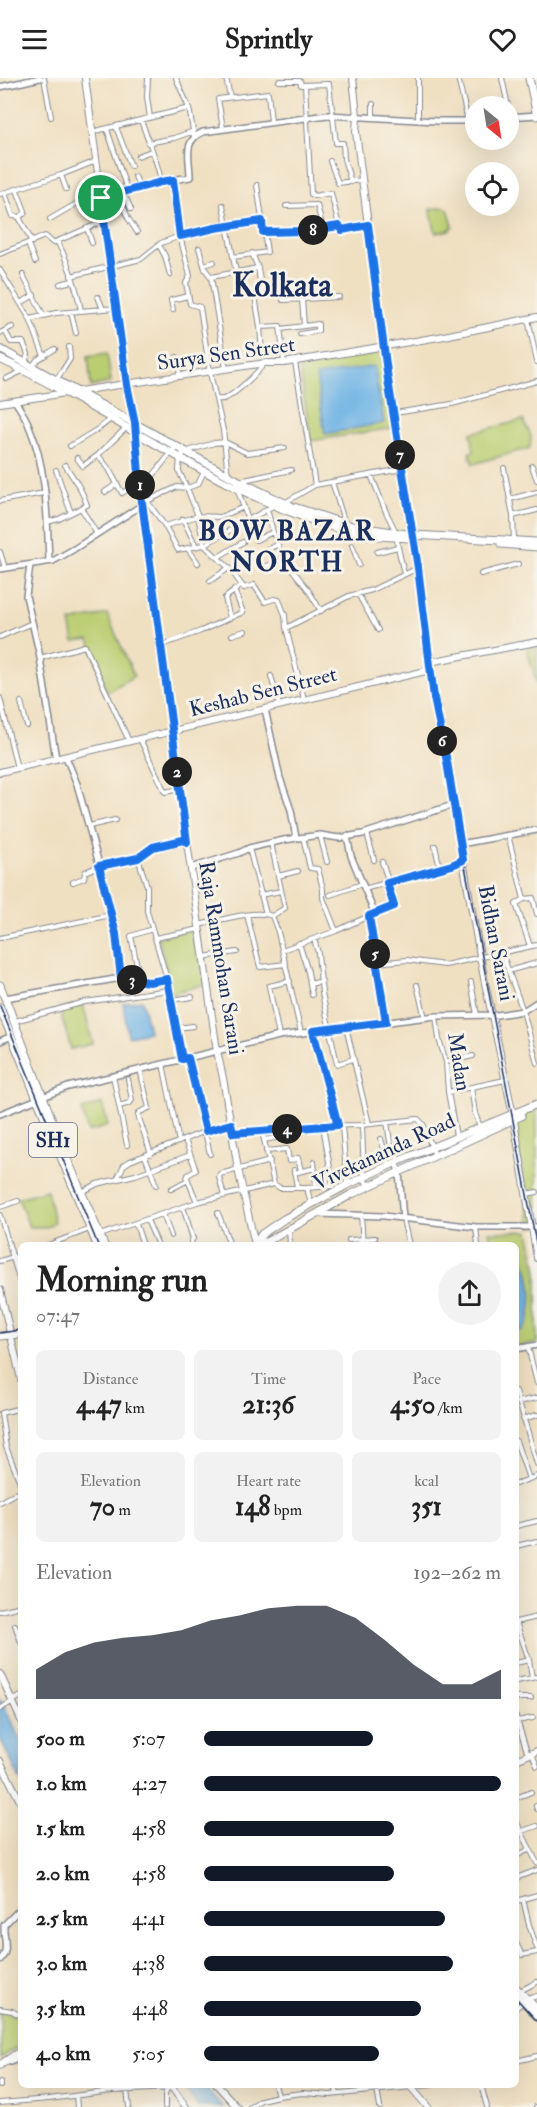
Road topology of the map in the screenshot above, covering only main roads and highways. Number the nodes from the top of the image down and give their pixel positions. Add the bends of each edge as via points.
1 (85, 78) edge
2 (353, 78) edge
3 (529, 78) edge
4 (537, 115) edge
5 (537, 317) edge
6 (385, 346) junction
7 (2, 350) edge
8 (0, 359) edge
9 (127, 385) junction
10 (77, 391) junction
11 (68, 393) junction
12 (0, 404) edge
13 (135, 423) junction
14 (136, 432) junction
15 (175, 449) junction
16 (238, 484) junction
17 (346, 528) junction
18 (413, 537) junction
19 (537, 542) edge
20 (537, 547) edge
21 (537, 642) edge
22 (430, 664) junction
23 (172, 731) junction
24 (0, 772) edge
25 (0, 985) edge
26 (0, 1008) edge
27 (14, 1034) junction
28 (40, 1098) junction
29 (537, 1107) edge
30 (514, 1117) junction
31 (534, 1227) edge
32 (93, 1228) junction
33 (96, 1242) edge
34 (103, 1242) edge
35 (254, 1242) edge
36 (256, 1242) edge
37 (265, 1242) edge
38 (537, 1258) edge
39 (0, 1290) edge
40 (18, 1331) edge
41 (12, 1334) junction
42 (18, 1334) edge
43 (2, 1336) edge
44 (18, 1364) edge
45 (0, 1674) edge
46 (18, 1716) edge
47 (0, 1761) edge
48 (18, 1797) edge
49 (519, 1993) edge
50 (526, 2001) junction
51 (537, 2009) edge
52 (537, 2016) edge
53 (18, 2048) edge
54 (18, 2052) edge
55 (1, 2061) edge
56 (170, 2088) edge
57 (220, 2088) edge
58 (411, 2088) edge
59 (186, 2107) edge
60 (237, 2107) edge
61 (428, 2107) edge

1 - 9 main road, Raja Rammohan Sarani
2 - 6 main road, Bidhan Sarani via 356,132
3 - 4 main road
5 - 6 main road, Surya Sen Street
6 - 9 main road, Surya Sen Street
6 - 18 main road, Bidhan Sarani
7 - 10 main road
8 - 11 main road
9 - 10 main road, Surya Sen Street
9 - 13 main road, Raja Rammohan Sarani
10 - 11 main road, Surya Sen Street
10 - 13 main road
11 - 12 main road, Surya Sen Street
11 - 14 main road
13 - 14 main road, Raja Rammohan Sarani
13 - 15 main road
14 - 15 main road
14 - 23 main road, Raja Rammohan Sarani
15 - 16 main road via 188,452
15 - 16 main road via 205,470
16 - 17 main road
16 - 17 main road via 270,507
17 - 18 main road
18 - 19 main road
18 - 20 main road
18 - 22 main road, Bidhan Sarani
21 - 22 main road, Keshab Sen Street
22 - 23 main road, Keshab Sen Street
22 - 30 main road, Bidhan Sarani via 481,958
23 - 24 main road, Keshab Sen Street
23 - 35 main road, Raja Rammohan Sarani via 217,1051
25 - 27 main road via 15,1021
26 - 27 main road, SH1
27 - 28 main road, SH1
27 - 28 main road, SH1 via 31,1063
28 - 32 main road, SH1
28 - 32 main road, SH1
29 - 30 main road, Vivekananda Road
30 - 31 main road, Bidhan Sarani
30 - 36 main road, Vivekananda Road via 480,1127 347,1185 261,1233
30 - 37 main road, Vivekananda Road
31 - 38 main road, Bidhan Sarani
32 - 33 main road, SH1
32 - 34 main road, SH1
39 - 41 main road
40 - 41 main road
41 - 42 main road
41 - 43 main road
41 - 44 main road
45 - 46 main road via 9,1703
47 - 48 main road
49 - 50 main road
50 - 51 main road
50 - 52 main road
53 - 55 main road
54 - 55 main road
56 - 59 main road
57 - 60 main road
58 - 61 main road

